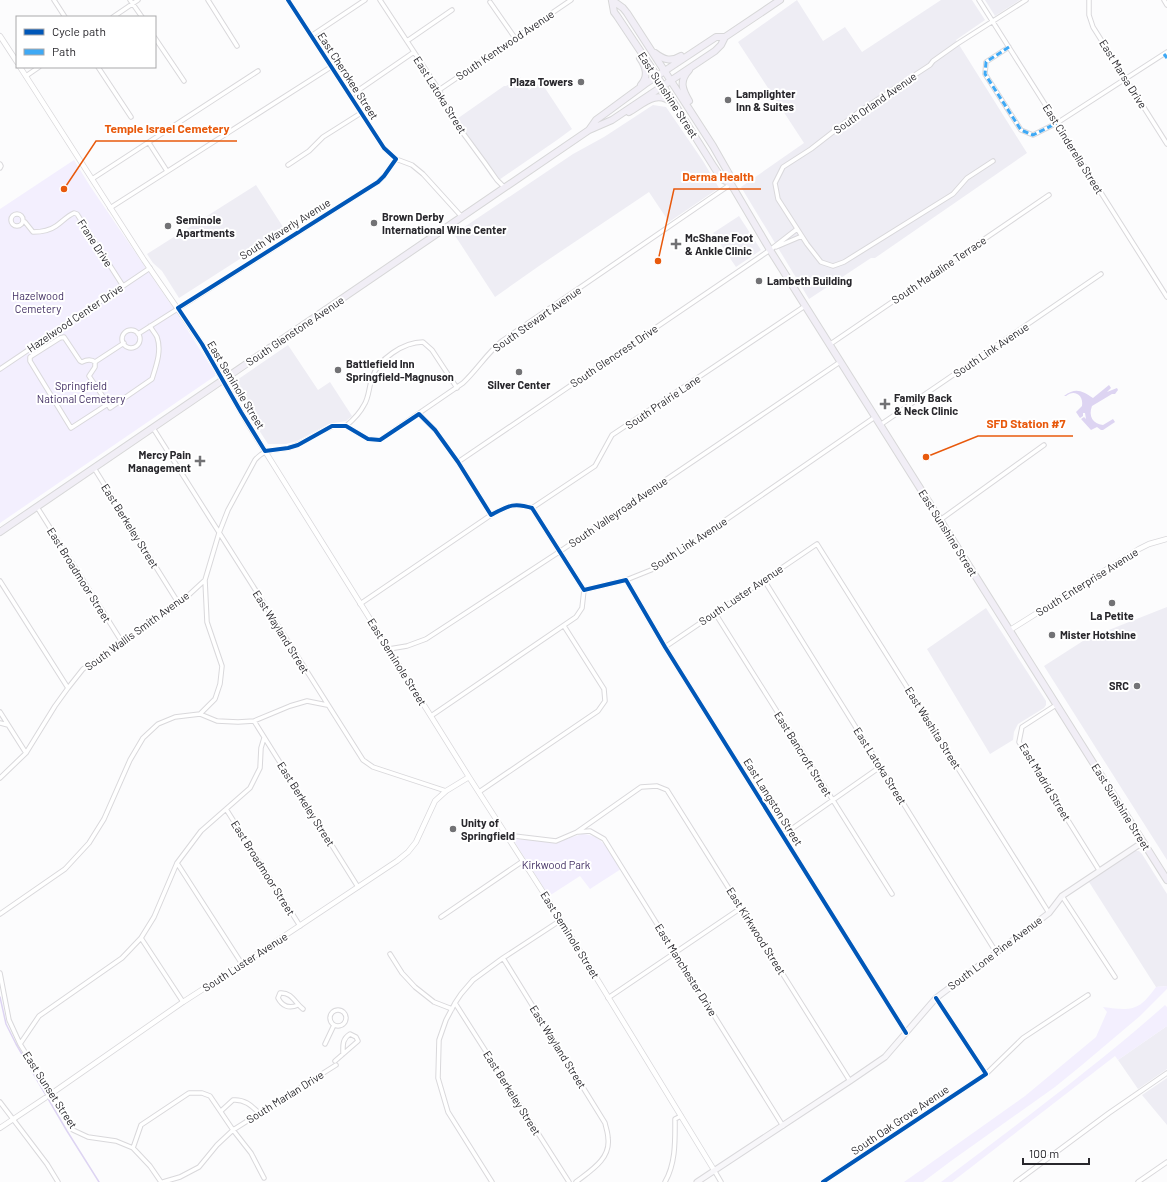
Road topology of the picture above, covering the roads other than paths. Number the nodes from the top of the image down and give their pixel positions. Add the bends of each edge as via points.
1 (54, 0) edge
2 (138, 0) edge
3 (208, 0) edge
4 (288, 0) edge
5 (365, 0) edge
6 (380, 0) edge
7 (571, 0) edge
8 (612, 0) edge
9 (780, 0) edge
10 (979, 0) edge
11 (1026, 0) edge
12 (1089, 0) edge
13 (1164, 0) edge
14 (132, 2) edge
15 (490, 2) dead end
16 (1167, 5) edge
17 (452, 10) dead end
18 (64, 16) edge
19 (114, 16) edge
20 (141, 16) edge
21 (617, 16) junction
22 (993, 22) junction
23 (0, 36) edge
24 (311, 36) junction
25 (725, 37) junction
26 (515, 38) junction
27 (156, 39) edge
28 (407, 41) junction
29 (710, 41) junction
30 (237, 46) dead end
31 (1009, 47) junction
32 (652, 51) junction
33 (414, 52) junction
34 (1165, 53) edge
35 (1167, 58) edge
36 (16, 60) edge
37 (694, 64) junction
38 (332, 67) junction
39 (21, 68) edge
40 (38, 68) edge
41 (99, 68) edge
42 (258, 71) dead end
43 (665, 71) junction
44 (26, 76) junction
45 (657, 76) junction
46 (1125, 79) junction
47 (671, 80) junction
48 (184, 81) dead end
49 (662, 85) junction
50 (439, 90) junction
51 (636, 91) junction
52 (350, 96) junction
53 (677, 109) junction
54 (361, 113) junction
55 (131, 117) dead end
56 (612, 120) junction
57 (1057, 123) junction
58 (589, 130) junction
59 (149, 142) junction
60 (1167, 144) edge
61 (713, 146) junction
62 (396, 159) junction
63 (993, 161) dead end
64 (288, 165) dead end
65 (167, 171) junction
66 (92, 179) junction
67 (731, 184) junction
68 (504, 188) junction
69 (1049, 195) dead end
70 (110, 208) junction
71 (462, 217) junction
72 (23, 221) dead end
73 (798, 229) junction
74 (802, 236) junction
75 (770, 250) junction
76 (150, 268) junction
77 (1101, 274) dead end
78 (123, 286) junction
79 (1167, 297) edge
80 (805, 306) junction
81 (178, 308) junction
82 (150, 326) junction
83 (138, 334) junction
84 (124, 343) junction
85 (829, 345) junction
86 (95, 362) junction
87 (840, 362) junction
88 (0, 369) edge
89 (223, 380) junction
90 (457, 388) junction
91 (108, 404) junction
92 (419, 414) junction
93 (875, 418) junction
94 (880, 425) junction
95 (346, 426) junction
96 (153, 428) junction
97 (1044, 445) dead end
98 (265, 451) junction
99 (458, 462) junction
100 (94, 468) junction
101 (37, 507) junction
102 (532, 508) junction
103 (491, 515) junction
104 (940, 520) junction
105 (0, 532) edge
106 (219, 533) junction
107 (1167, 539) edge
108 (817, 544) joint
109 (559, 552) junction
110 (205, 580) junction
111 (626, 580) junction
112 (764, 580) junction
113 (0, 581) edge
114 (584, 590) junction
115 (179, 604) junction
116 (360, 604) junction
117 (715, 613) junction
118 (564, 626) junction
119 (1010, 630) junction
120 (122, 642) junction
121 (665, 648) junction
122 (389, 649) junction
123 (68, 688) junction
124 (327, 705) junction
125 (1056, 705) junction
126 (0, 712) edge
127 (200, 714) junction
128 (431, 716) junction
129 (254, 721) junction
130 (0, 723) edge
131 (8, 725) junction
132 (264, 738) junction
133 (26, 753) junction
134 (880, 767) junction
135 (469, 777) junction
136 (0, 778) edge
137 (446, 791) junction
138 (479, 792) junction
139 (833, 801) junction
140 (226, 810) junction
141 (577, 832) junction
142 (506, 835) junction
143 (783, 835) junction
144 (1143, 842) junction
145 (523, 861) junction
146 (177, 863) junction
147 (1099, 870) junction
148 (1167, 880) edge
149 (358, 887) junction
150 (892, 894) dead end
151 (1062, 896) junction
152 (741, 908) junction
153 (1049, 913) junction
154 (0, 914) edge
155 (441, 917) dead end
156 (561, 920) junction
157 (300, 926) junction
158 (141, 938) junction
159 (996, 952) junction
160 (676, 953) junction
161 (390, 954) dead end
162 (503, 958) junction
163 (242, 964) junction
164 (0, 973) edge
165 (1116, 977) dead end
166 (1088, 995) dead end
167 (608, 998) junction
168 (936, 998) junction
169 (182, 1002) junction
170 (455, 1004) junction
171 (298, 1005) junction
172 (303, 1009) dead end
173 (452, 1009) junction
174 (334, 1025) junction
175 (906, 1033) junction
176 (20, 1044) junction
177 (326, 1044) dead end
178 (343, 1054) junction
179 (1167, 1073) edge
180 (986, 1074) junction
181 (850, 1081) junction
182 (48, 1096) junction
183 (0, 1102) edge
184 (221, 1112) junction
185 (259, 1113) junction
186 (681, 1116) junction
187 (12, 1119) junction
188 (783, 1126) junction
189 (0, 1128) edge
190 (233, 1130) junction
191 (133, 1148) junction
192 (1167, 1162) edge
193 (714, 1170) junction
194 (264, 1178) dead end
195 (58, 1182) edge
196 (162, 1182) edge
197 (492, 1182) edge
198 (569, 1182) edge
199 (576, 1182) edge
200 (665, 1182) edge
201 (697, 1182) edge
202 (721, 1182) edge
203 (823, 1182) edge
204 (1016, 1182) edge
205 (1138, 1182) edge

1 - 18 street
2 - 14 street
3 - 30 street
4 - 24 street, East Cherokee Street
5 - 24 street
6 - 28 street, East Latoka Street
7 - 26 street, South Kentwood Avenue
8 - 21 main road, East Sunshine Street
8 - 32 main road, East Sunshine Street via 627,13
9 - 25 main road, South Glenstone Avenue
10 - 22 street, East Cinderella Street
11 - 22 street, South Orland Avenue
12 - 46 street, East Marsa Drive via 1091,23
13 - 16 street
14 - 19 street
14 - 20 street
15 - 26 street
17 - 28 street
21 - 45 main road, East Sunshine Street
21 - 51 main road via 621,28 645,67 645,81
22 - 31 street, East Cinderella Street
22 - 73 street, South Orland Avenue via 957,44 783,167 775,183 778,199
23 - 36 street
24 - 38 street, East Cherokee Street
25 - 29 main road, South Glenstone Avenue
25 - 37 main road, South Glenstone Avenue via 715,51
26 - 50 street, South Kentwood Avenue
27 - 48 street
28 - 33 street, East Latoka Street
29 - 32 main road via 674,60 664,59
29 - 43 main road, South Glenstone Avenue
31 - 57 street, East Cinderella Street
31 - 57 street via 986,62 985,74 1021,130 1033,135
32 - 43 main road, East Sunshine Street
33 - 50 street, East Latoka Street
33 - 52 street
34 - 35 street
34 - 46 street
37 - 47 main road, South Glenstone Avenue
37 - 61 main road via 685,75 682,88
38 - 52 street, East Cherokee Street
38 - 65 street
39 - 44 street, East Seminole Street
40 - 44 street
41 - 55 street
42 - 59 street
43 - 45 main road, South Glenstone Avenue
43 - 47 main road, East Sunshine Street
44 - 66 street, East Seminole Street
45 - 49 main road, East Sunshine Street
45 - 51 main road, South Glenstone Avenue
46 - 57 street
46 - 60 street, East Marsa Drive
47 - 49 main road, South Glenstone Avenue
47 - 61 main road, East Sunshine Street
49 - 53 main road, East Sunshine Street
49 - 56 main road, South Glenstone Avenue
50 - 68 street, East Latoka Street via 452,118
51 - 58 main road, South Glenstone Avenue via 596,120
52 - 54 street, East Cherokee Street
53 - 56 main road via 667,99 658,96 621,118
53 - 67 main road, East Sunshine Street via 722,179
54 - 62 street, East Cherokee Street via 384,148
54 - 64 street via 323,137 309,151
56 - 58 main road, South Glenstone Avenue
57 - 79 street, East Cinderella Street
58 - 68 main road, South Glenstone Avenue
59 - 65 street
59 - 66 street
61 - 67 main road, East Sunshine Street via 729,174
62 - 71 street, East Cherokee Street via 412,165 423,174
62 - 81 street, South Waverly Avenue via 378,182
63 - 74 street, South Orland Avenue via 967,178 953,194 844,262 832,266 821,262
65 - 70 street
66 - 70 street, East Seminole Street
67 - 75 main road, East Sunshine Street
67 - 90 street, South Stewart Avenue via 502,341
68 - 71 main road, South Glenstone Avenue
69 - 85 street, South Madaline Terrace
70 - 76 street, East Seminole Street
71 - 89 main road, South Glenstone Avenue
72 - 78 street, Frane Drive via 33,232 42,232 55,227 70,214 77,214
73 - 74 street, South Orland Avenue
73 - 75 street
74 - 75 street
75 - 80 main road, East Sunshine Street
75 - 99 street, South Glencrest Drive
76 - 78 street, Hazelwood Center Drive
76 - 81 street, East Seminole Street
77 - 94 street, South Link Avenue
78 - 88 street, Hazelwood Center Drive
80 - 85 main road, East Sunshine Street
80 - 102 street, South Prairie Lane via 612,435 594,466
81 - 82 street, South Waverly Avenue
81 - 89 street, East Seminole Street
82 - 83 street, South Waverly Avenue
82 - 91 street via 157,336 159,346 152,379 110,408
83 - 84 street via 131,330 126,331 122,338
83 - 84 street via 140,340 134,347 128,347
84 - 86 street
85 - 87 main road, East Sunshine Street
86 - 91 street via 89,376
86 - 91 street via 80,361 64,337 29,359 71,428
87 - 93 main road, East Sunshine Street
87 - 109 street, South Valleyroad Avenue
89 - 96 main road, South Glenstone Avenue
89 - 98 street, East Seminole Street
90 - 92 street, South Stewart Avenue
90 - 95 street via 432,350 423,342 411,343 379,365 372,376 365,404
92 - 95 street, South Stewart Avenue via 380,440 368,439
92 - 99 street via 435,430
93 - 94 main road, East Sunshine Street
93 - 111 street, South Link Avenue via 656,568
94 - 104 main road, East Sunshine Street
95 - 98 street via 332,426 298,445
96 - 100 main road, South Glenstone Avenue
96 - 106 street, East Wayland Street
97 - 104 street
98 - 106 street via 255,460 228,510
98 - 116 street, East Seminole Street
99 - 103 street
100 - 101 main road, South Glenstone Avenue
100 - 115 street, East Berkeley Street
101 - 105 main road, South Glenstone Avenue
101 - 120 street, East Broadmoor Street
102 - 103 street via 520,505 506,506
102 - 109 street
103 - 116 street
104 - 119 main road, East Sunshine Street
106 - 110 street
106 - 124 street, East Wayland Street
107 - 119 street, South Enterprise Avenue via 1139,549
108 - 112 street, South Luster Avenue
108 - 153 street, East Washita Street
109 - 114 street
109 - 122 street, South Valleyroad Avenue via 426,639
110 - 115 street, South Wallis Smith Avenue
110 - 127 street via 207,622 222,666 215,699
111 - 114 street, South Link Avenue
111 - 121 street, East Langston Street
112 - 117 street, South Luster Avenue
112 - 134 street, East Latoka Street
113 - 123 street
114 - 118 street via 582,608 576,617
115 - 120 street, South Wallis Smith Avenue
116 - 122 street, East Seminole Street
117 - 121 street, South Luster Avenue
117 - 139 street, East Bancroft Street
118 - 128 street
118 - 138 street via 604,689 605,701 598,711
119 - 125 main road, East Sunshine Street
120 - 123 street, South Wallis Smith Avenue via 83,669
121 - 143 street, East Langston Street
122 - 128 street, East Seminole Street
123 - 133 street, South Wallis Smith Avenue
124 - 129 street via 307,701
124 - 137 street, East Wayland Street via 363,760 373,767
125 - 144 main road, East Sunshine Street
125 - 147 street, East Madrid Street via 1022,727 1019,742
126 - 131 street
127 - 129 street via 217,721
127 - 154 street via 175,717 158,724 143,738 130,760 104,819 89,843 65,869
128 - 135 street, East Seminole Street
129 - 132 street, East Berkeley Street
130 - 131 street
131 - 133 street
132 - 140 street via 260,768 250,788
132 - 149 street, East Berkeley Street
133 - 136 street, South Wallis Smith Avenue
134 - 139 street
134 - 159 street, East Latoka Street
135 - 137 street, South Luster Avenue
135 - 138 street, East Seminole Street
137 - 149 street, South Luster Avenue via 435,801 416,842 408,852
138 - 142 street, East Seminole Street
139 - 143 street
139 - 150 street, East Bancroft Street
140 - 146 street via 201,831
140 - 157 street, East Broadmoor Street
141 - 142 street via 556,841
141 - 152 street, East Kirkwood Street via 641,787 657,786 667,790
141 - 160 street, East Manchester Drive via 590,831 604,839
142 - 145 street, East Seminole Street
143 - 175 street, East Langston Street
144 - 147 main road, South Lone Pine Avenue
144 - 148 main road, East Sunshine Street
145 - 155 street
145 - 156 street, East Seminole Street
146 - 158 street via 154,917
146 - 163 street
147 - 151 main road, South Lone Pine Avenue
149 - 157 street, South Luster Avenue
151 - 153 main road, South Lone Pine Avenue
151 - 165 street
152 - 160 street
152 - 181 street, East Kirkwood Street
153 - 159 main road, South Lone Pine Avenue
156 - 162 street
156 - 167 street, East Seminole Street
157 - 163 street, South Luster Avenue
158 - 169 street
158 - 176 street via 122,958 39,1016
159 - 168 main road, South Lone Pine Avenue
160 - 167 street
160 - 188 street, East Manchester Drive
161 - 173 street via 402,973 415,986 434,1002
162 - 170 street via 474,980
162 - 199 street, East Wayland Street via 605,1122 608,1150 599,1164
163 - 169 street, South Luster Avenue
164 - 176 street, East Sunset Street via 9,1020
166 - 180 street, South Oak Grove Avenue via 1023,1038
167 - 186 street, East Seminole Street
168 - 175 main road, South Lone Pine Avenue
168 - 180 street
169 - 182 street, South Luster Avenue
170 - 173 street
170 - 198 street, East Berkeley Street
171 - 171 street via 290,995 280,993 278,998 284,1006
171 - 172 street
173 - 197 street via 440,1040 438,1078 448,1112
174 - 174 street via 340,1026 346,1022 347,1016 343,1011 336,1010 331,1014 330,1020
174 - 177 street
175 - 181 main road, South Lone Pine Avenue via 885,1057
176 - 182 street, East Sunset Street
178 - 178 street, South Marlan Drive via 358,1041 356,1037 350,1034 345,1037
178 - 185 street, South Marlan Drive via 336,1063
179 - 204 street
180 - 203 street, South Oak Grove Avenue
181 - 188 main road, South Lone Pine Avenue
182 - 187 street, South Luster Avenue
182 - 191 street, East Sunset Street via 74,1130 88,1137 116,1141
183 - 187 street
184 - 185 street via 233,1100 241,1099
184 - 190 street
184 - 191 street via 210,1096 189,1093 141,1125
185 - 190 street, South Marlan Drive
186 - 193 street, East Seminole Street
186 - 200 street via 675,1119 675,1148
187 - 189 street, South Luster Avenue
187 - 195 street
188 - 193 main road, South Lone Pine Avenue
190 - 194 street via 251,1153
190 - 196 street via 199,1167 180,1177
191 - 196 street, East Sunset Street
192 - 205 street
193 - 201 main road, South Lone Pine Avenue
193 - 202 street, East Seminole Street

